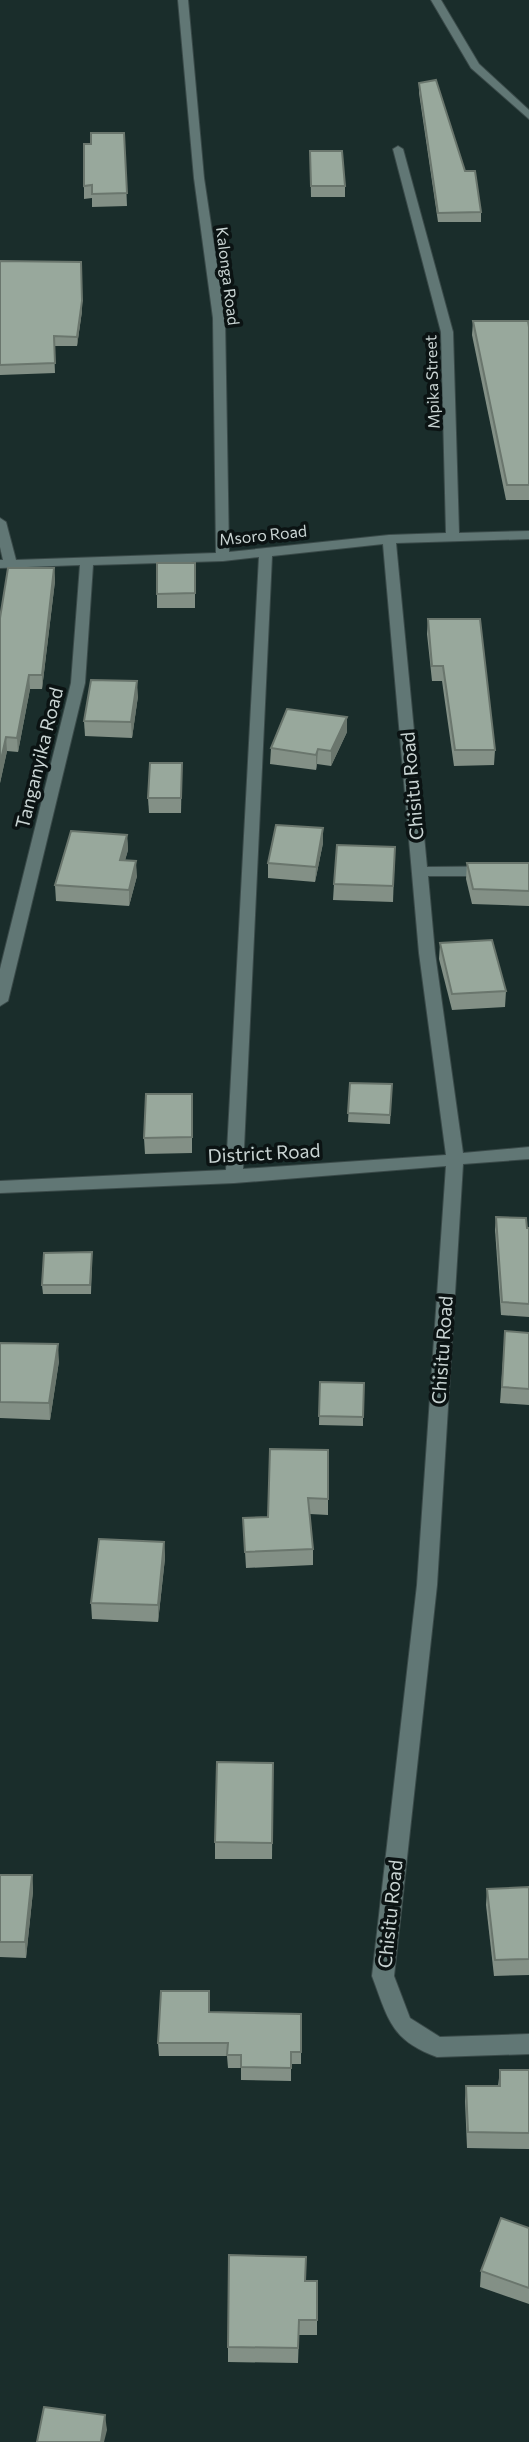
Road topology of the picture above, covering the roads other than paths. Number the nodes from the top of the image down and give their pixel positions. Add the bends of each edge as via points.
1 (183, 0) edge
2 (436, 0) edge
3 (529, 116) edge
4 (398, 149) dead end
5 (0, 522) edge
6 (529, 535) edge
7 (453, 537) junction
8 (388, 539) junction
9 (266, 553) junction
10 (223, 557) junction
11 (87, 562) junction
12 (6, 564) edge
13 (529, 870) edge
14 (420, 872) junction
15 (0, 1001) edge
16 (529, 1153) edge
17 (455, 1159) junction
18 (234, 1177) junction
19 (0, 1187) edge
20 (529, 2044) edge

1 - 10 street, Kalonga Road via 199,178 219,318
2 - 3 street via 475,66
4 - 7 street, Mpika Street via 447,332
5 - 12 street
6 - 7 street, Msoro Road
7 - 8 street, Msoro Road
8 - 9 street, Msoro Road
8 - 14 street, Chisitu Road
9 - 10 street, Msoro Road
9 - 18 street
10 - 11 street, Msoro Road
11 - 12 street, Msoro Road
11 - 15 street, Tanganyika Road via 78,683
13 - 14 street
14 - 17 street, Chisitu Road
16 - 17 street, District Road
17 - 18 street, District Road
17 - 20 street, Chisitu Road via 427,1585 383,1976 401,2024 437,2047
18 - 19 street, District Road

